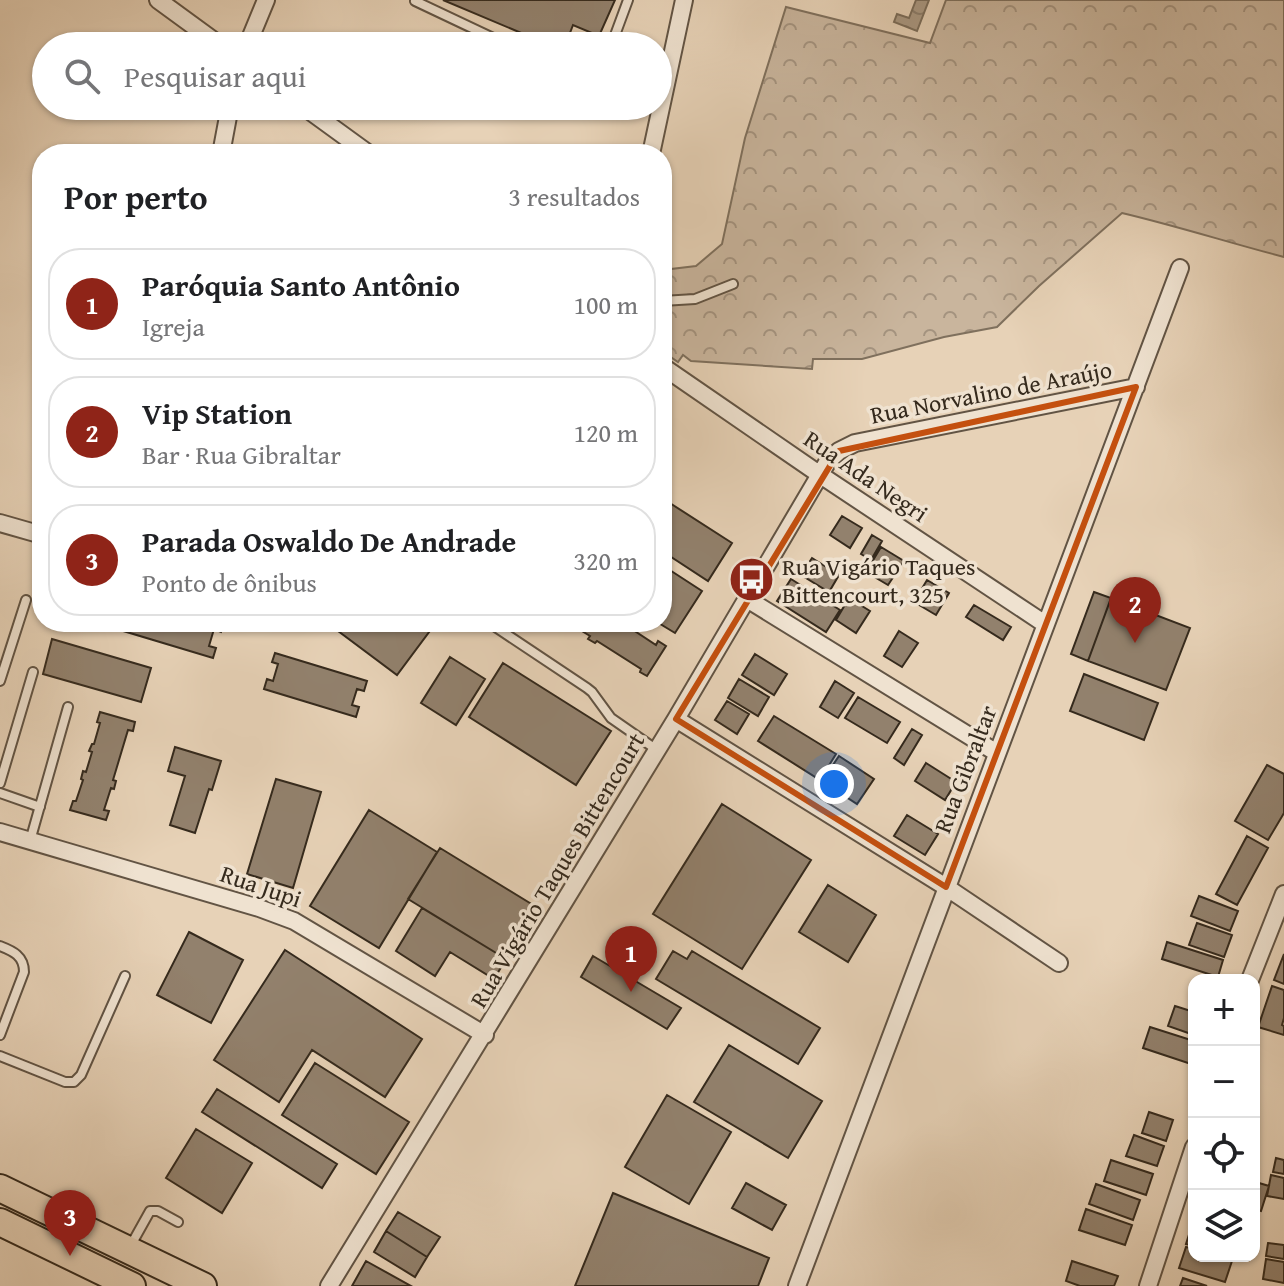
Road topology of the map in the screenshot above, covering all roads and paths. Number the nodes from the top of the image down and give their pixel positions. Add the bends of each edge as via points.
1 (158, 0) edge
2 (266, 0) edge
3 (628, 0) edge
4 (684, 0) edge
5 (415, 1) edge
6 (202, 32) edge
7 (253, 32) edge
8 (480, 32) edge
9 (616, 32) edge
10 (672, 56) edge
11 (227, 120) edge
12 (322, 120) edge
13 (658, 120) edge
14 (223, 144) edge
15 (355, 144) edge
16 (653, 144) edge
17 (1180, 268) dead end
18 (733, 284) dead end
19 (672, 300) edge
20 (672, 373) edge
21 (1136, 387) junction
22 (819, 474) junction
23 (0, 523) edge
24 (32, 532) edge
25 (747, 599) junction
26 (26, 600) dead end
27 (1045, 624) junction
28 (503, 632) edge
29 (33, 672) dead end
30 (0, 681) edge
31 (68, 707) dead end
32 (676, 719) junction
33 (658, 750) junction
34 (997, 753) junction
35 (0, 783) edge
36 (0, 793) edge
37 (40, 807) junction
38 (0, 832) edge
39 (30, 841) junction
40 (946, 887) junction
41 (1284, 894) edge
42 (0, 946) edge
43 (1059, 963) dead end
44 (1252, 974) edge
45 (125, 976) dead end
46 (0, 1035) edge
47 (485, 1035) junction
48 (0, 1056) edge
49 (1188, 1165) edge
50 (0, 1188) edge
51 (0, 1222) edge
52 (178, 1222) dead end
53 (128, 1250) junction
54 (132, 1286) edge
55 (203, 1286) edge
56 (329, 1286) edge
57 (797, 1286) edge
58 (1148, 1286) edge

1 - 6 street
2 - 7 street
3 - 9 lane
4 - 10 street
5 - 8 lane
11 - 14 street
12 - 15 street
13 - 16 street
17 - 21 street, Rua Gibraltar
18 - 19 lane via 695,299
20 - 22 street, Rua Ada Negri
21 - 22 street, Rua Norvalino de Araújo via 855,443 839,451
21 - 27 street, Rua Gibraltar
22 - 25 street, Rua Vigário Taques Bittencourt
22 - 27 street, Rua Ada Negri
23 - 24 street
25 - 32 street, Rua Vigário Taques Bittencourt
25 - 34 street
26 - 30 lane
27 - 34 street, Rua Gibraltar
28 - 33 lane via 587,688 608,716
29 - 35 lane
31 - 37 lane
32 - 33 street, Rua Vigário Taques Bittencourt
32 - 40 street
33 - 47 street, Rua Vigário Taques Bittencourt
34 - 40 street, Rua Gibraltar
36 - 37 lane
37 - 39 lane
38 - 39 street, Rua Jupi
39 - 47 street, Rua Jupi via 294,921
40 - 43 street
40 - 57 street, Rua Gibraltar
41 - 44 street
42 - 46 lane via 18,954 24,972
45 - 48 lane via 74,1082
47 - 56 street, Rua Vigário Taques Bittencourt
49 - 58 street
50 - 53 main road
51 - 54 main road
52 - 53 lane via 150,1211
53 - 55 main road

